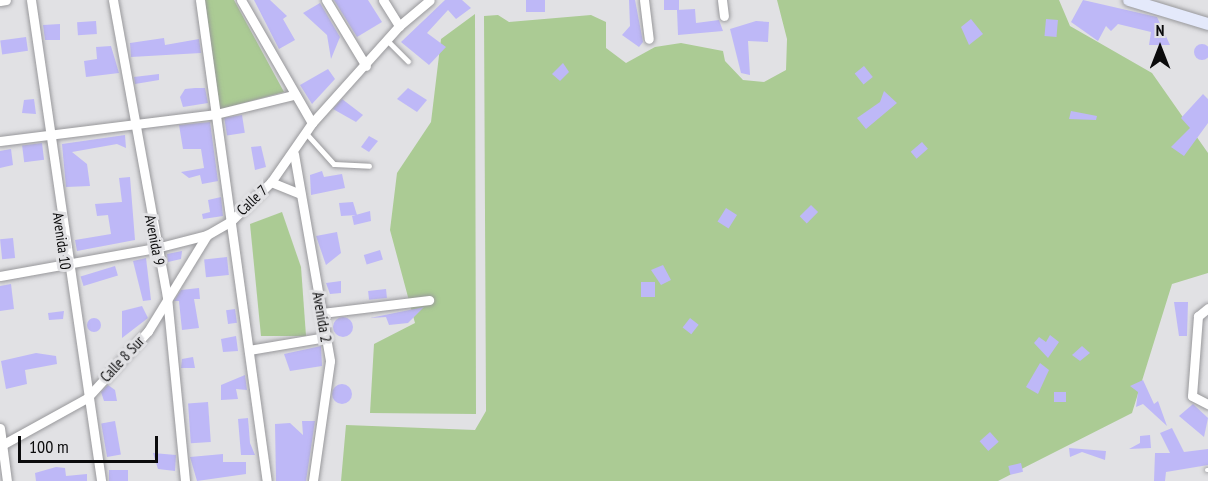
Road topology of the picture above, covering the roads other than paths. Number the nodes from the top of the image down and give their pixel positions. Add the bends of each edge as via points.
1 (6, 0) edge
2 (31, 0) edge
3 (113, 0) edge
4 (200, 0) edge
5 (241, 0) edge
6 (326, 0) edge
7 (383, 0) edge
8 (430, 0) edge
9 (644, 0) edge
10 (722, 0) edge
11 (1129, 0) edge
12 (0, 1) edge
13 (724, 16) dead end
14 (1208, 24) edge
15 (399, 26) junction
16 (649, 39) dead end
17 (387, 40) junction
18 (408, 61) dead end
19 (366, 66) junction
20 (293, 94) junction
21 (216, 114) junction
22 (133, 123) junction
23 (312, 123) junction
24 (47, 133) junction
25 (307, 134) junction
26 (0, 141) edge
27 (294, 154) junction
28 (369, 166) dead end
29 (271, 182) junction
30 (300, 194) junction
31 (231, 221) junction
32 (207, 235) junction
33 (156, 248) junction
34 (66, 264) junction
35 (0, 276) edge
36 (167, 297) junction
37 (429, 300) dead end
38 (1208, 308) edge
39 (322, 313) junction
40 (326, 337) junction
41 (249, 350) junction
42 (87, 398) junction
43 (1208, 404) edge
44 (0, 428) edge
45 (1, 445) edge
46 (7, 481) edge
47 (101, 481) edge
48 (185, 481) edge
49 (267, 481) edge
50 (313, 481) edge

1 - 12 street
2 - 24 street, Avenida 10
3 - 22 street, Avenida 9
4 - 21 street
5 - 20 street
6 - 19 street
7 - 15 street
8 - 15 street, Calle 7
9 - 16 street
10 - 13 street
11 - 14 main road
15 - 17 street, Calle 7
17 - 18 lane
17 - 19 street, Calle 7
19 - 23 street, Calle 7
20 - 21 street
20 - 23 street
21 - 22 street
21 - 31 street
22 - 24 street
22 - 33 street, Avenida 9
23 - 25 street, Calle 7
24 - 26 street
24 - 34 street, Avenida 10
25 - 27 street, Calle 7
25 - 28 lane via 334,164
27 - 29 street, Calle 7
27 - 30 street, Avenida 2
29 - 30 street
29 - 31 street, Calle 7
30 - 39 street, Avenida 2
31 - 32 street, Calle 7
31 - 41 street
32 - 33 street, Calle 7
32 - 36 street, Calle 8 Sur
33 - 34 street, Calle 7
33 - 36 street, Avenida 9
34 - 35 street, Calle 7
34 - 42 street, Avenida 10
36 - 42 street, Calle 8 Sur via 148,331
36 - 48 street, Avenida 9
37 - 39 street
38 - 43 street via 1198,316 1192,396
39 - 40 street, Avenida 2
40 - 41 street
40 - 50 street, Avenida 2 via 330,361
41 - 49 street
42 - 45 street, Calle 8 Sur
42 - 47 street, Avenida 10
44 - 45 street
45 - 46 street

